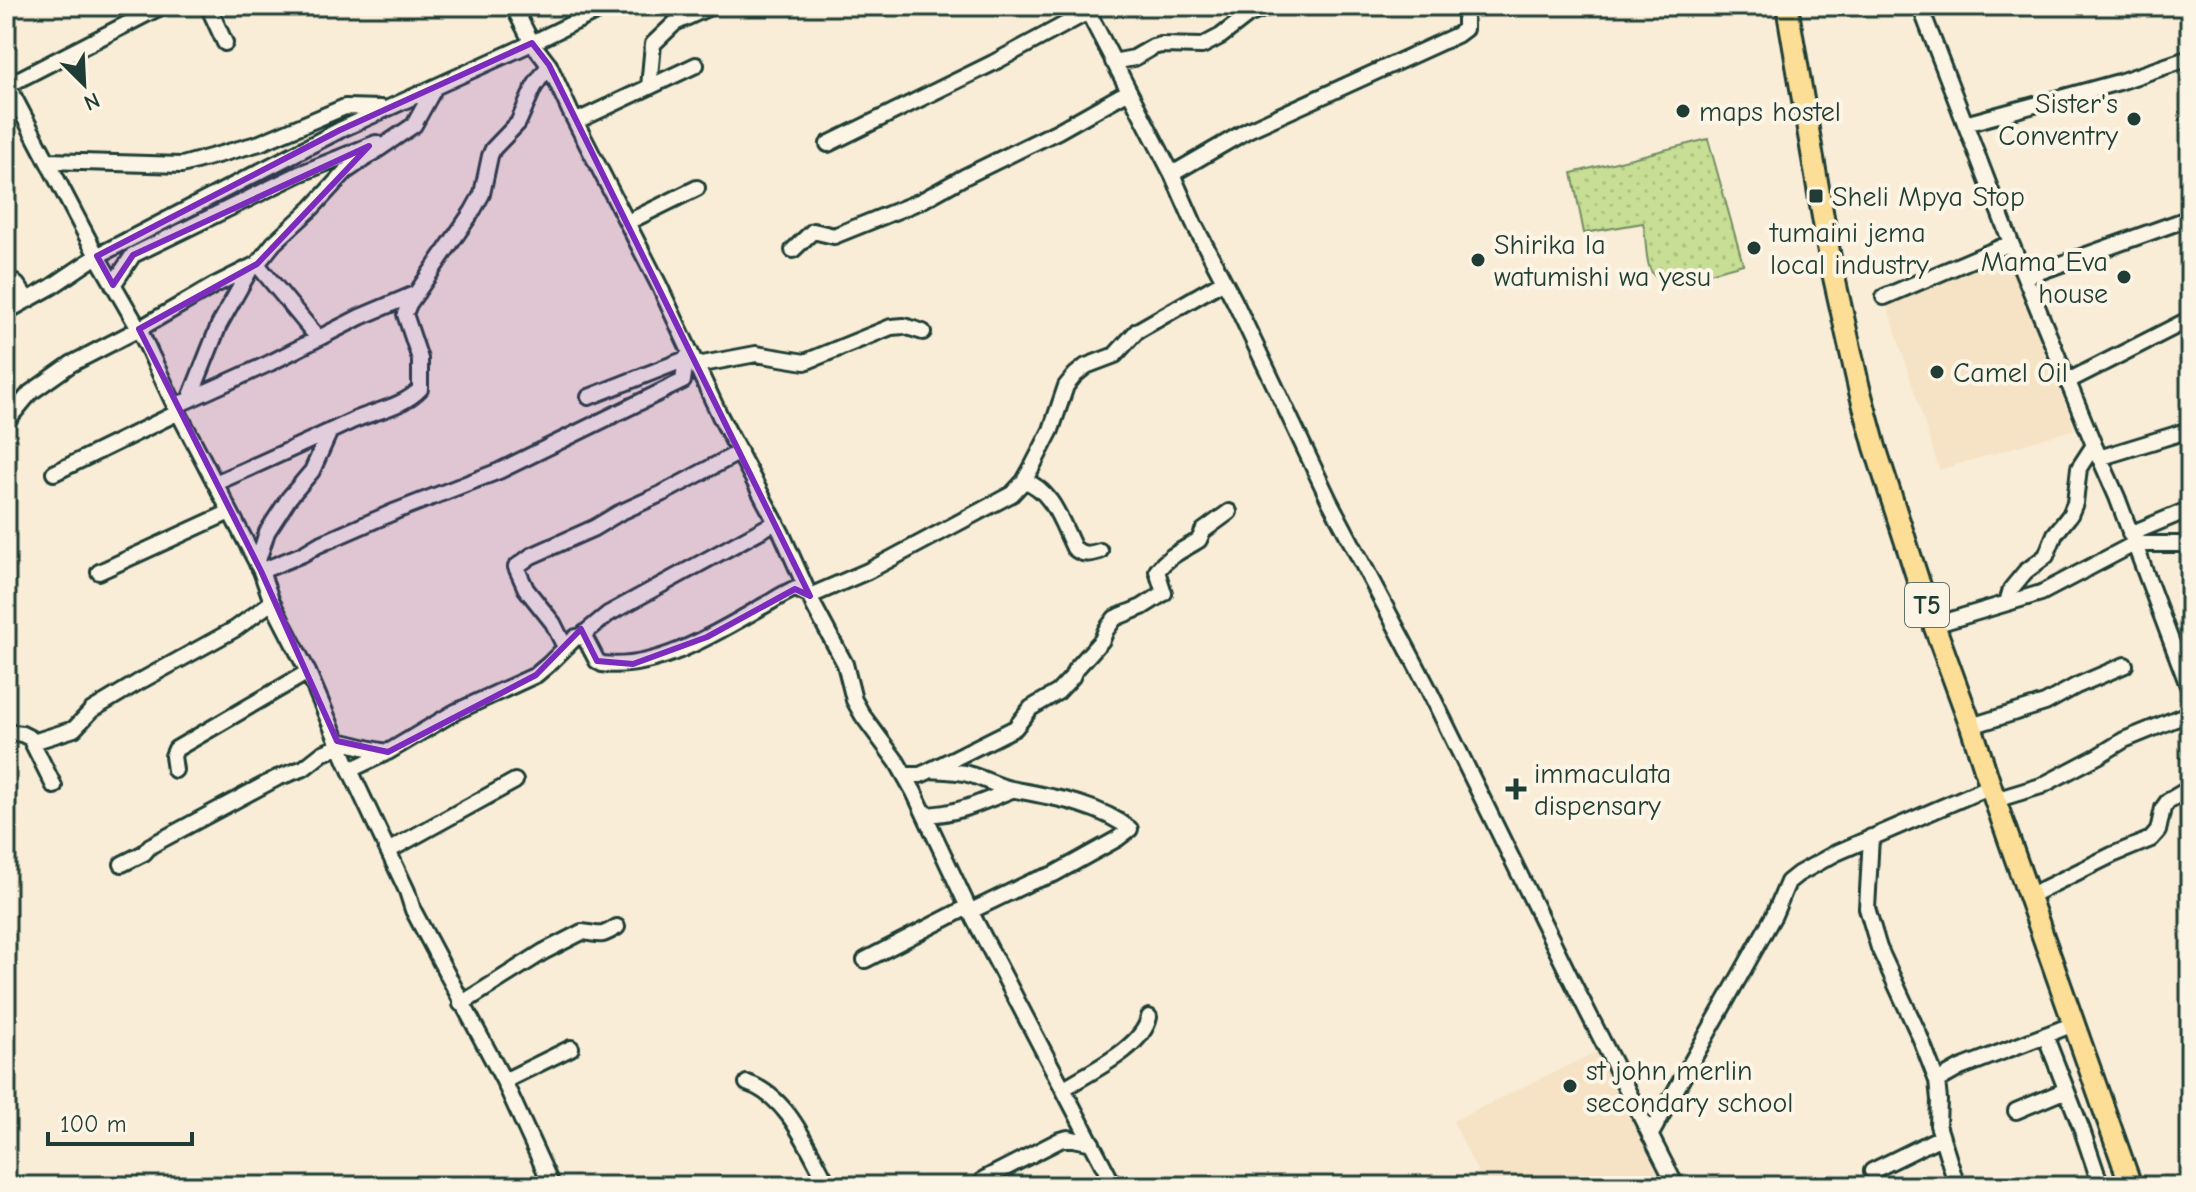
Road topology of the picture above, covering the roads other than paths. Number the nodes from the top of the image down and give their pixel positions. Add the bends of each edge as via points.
1 (162, 6) edge
2 (208, 6) edge
3 (513, 6) edge
4 (608, 6) edge
5 (712, 6) edge
6 (1271, 6) edge
7 (1465, 6) edge
8 (1787, 6) edge
9 (1920, 6) edge
10 (1087, 9) edge
11 (225, 43) dead end
12 (532, 43) junction
13 (2190, 58) edge
14 (1113, 62) junction
15 (549, 65) junction
16 (696, 65) dead end
17 (7, 83) edge
18 (435, 87) junction
19 (649, 87) junction
20 (1129, 91) junction
21 (386, 109) junction
22 (577, 121) junction
23 (1965, 124) junction
24 (402, 133) junction
25 (828, 144) dead end
26 (48, 161) junction
27 (1172, 174) junction
28 (697, 188) dead end
29 (2190, 218) edge
30 (628, 222) junction
31 (2011, 243) junction
32 (793, 250) dead end
33 (97, 256) junction
34 (254, 266) junction
35 (6, 276) edge
36 (2025, 277) junction
37 (1224, 281) junction
38 (113, 285) junction
39 (417, 293) junction
40 (1884, 297) dead end
41 (28, 300) junction
42 (6, 312) edge
43 (2190, 319) edge
44 (139, 329) junction
45 (923, 332) dead end
46 (318, 338) junction
47 (691, 358) junction
48 (2068, 381) junction
49 (589, 397) dead end
50 (190, 398) junction
51 (177, 409) junction
52 (6, 422) edge
53 (2190, 430) edge
54 (330, 431) junction
55 (740, 452) junction
56 (2097, 452) junction
57 (54, 473) dead end
58 (1024, 481) junction
59 (215, 483) junction
60 (2190, 509) edge
61 (230, 512) junction
62 (1229, 512) dead end
63 (776, 522) junction
64 (2132, 539) junction
65 (2190, 544) edge
66 (1100, 551) dead end
67 (259, 567) junction
68 (99, 572) dead end
69 (810, 596) junction
70 (272, 602) junction
71 (2007, 603) junction
72 (1934, 625) junction
73 (580, 637) junction
74 (565, 647) junction
75 (2125, 665) dead end
76 (2186, 665) edge
77 (308, 672) junction
78 (2190, 691) edge
79 (2190, 713) edge
80 (1971, 726) junction
81 (6, 732) edge
82 (33, 742) junction
83 (339, 744) junction
84 (388, 752) junction
85 (175, 770) dead end
86 (350, 770) junction
87 (932, 770) junction
88 (905, 775) junction
89 (515, 781) dead end
90 (54, 786) dead end
91 (2190, 788) edge
92 (1012, 789) junction
93 (1993, 793) junction
94 (925, 815) junction
95 (1871, 837) junction
96 (388, 851) junction
97 (122, 864) dead end
98 (2029, 896) junction
99 (970, 909) junction
100 (617, 927) dead end
101 (865, 960) dead end
102 (461, 1004) junction
103 (1149, 1017) dead end
104 (2074, 1024) junction
105 (2045, 1035) junction
106 (571, 1048) dead end
107 (504, 1081) junction
108 (1937, 1081) junction
109 (747, 1083) dead end
110 (1063, 1089) junction
111 (2066, 1090) junction
112 (2016, 1111) dead end
113 (1650, 1136) junction
114 (1941, 1137) junction
115 (1092, 1143) junction
116 (1872, 1171) dead end
117 (984, 1179) dead end
118 (552, 1186) edge
119 (829, 1186) edge
120 (1114, 1186) edge
121 (1676, 1186) edge
122 (1957, 1186) edge
123 (2101, 1186) edge
124 (2131, 1186) edge

1 - 17 street
2 - 11 street
3 - 12 street
4 - 12 street
5 - 19 street via 675,23 653,44
6 - 14 street via 1202,46 1161,45
7 - 27 street via 1465,29 1457,35 1248,130
8 - 72 highway, T5 via 1844,328 1875,447
9 - 23 street
10 - 14 street
10 - 25 street via 993,63
12 - 15 street
12 - 18 street
13 - 23 street
14 - 20 street
15 - 22 street
15 - 39 street via 518,123 493,149 472,212
16 - 19 street
17 - 26 street
18 - 21 street
18 - 24 street via 414,125
19 - 22 street
20 - 27 street
20 - 32 street via 921,201 834,236 813,231
21 - 26 street via 345,107 260,143 182,165
21 - 33 street
22 - 30 street
23 - 31 street
24 - 34 street via 345,172
24 - 38 street via 299,174 133,255
26 - 33 street
27 - 37 street
28 - 30 street
29 - 36 street
30 - 47 street
31 - 36 street
31 - 40 street
33 - 38 street
33 - 41 street
34 - 44 street
34 - 46 street
34 - 50 street via 219,325
35 - 41 street
36 - 48 street
37 - 58 street via 1137,331 1115,355 1075,375
37 - 113 street
38 - 44 street
39 - 46 street
39 - 54 street via 405,314 420,359 420,389
41 - 42 street
43 - 48 street
44 - 51 street
44 - 52 street via 71,364 30,393
45 - 47 street via 891,327 805,362 756,354
46 - 50 street
47 - 49 street
47 - 55 street
47 - 67 street via 683,381 640,403 499,471 303,554
48 - 56 street
50 - 51 street
51 - 57 street
51 - 59 street
53 - 56 street
54 - 59 street
54 - 67 street via 312,471 267,532
55 - 63 street
55 - 74 street via 516,567
56 - 64 street
56 - 71 street via 2079,468 2075,503 2046,556 2025,572
58 - 66 street via 1046,495 1074,548 1087,554
58 - 69 street via 993,505
59 - 61 street
60 - 64 street
61 - 67 street
61 - 68 street
62 - 87 street via 1163,563 1157,571 1164,593 1115,618 1058,692 1031,708 1015,728
63 - 69 street
63 - 73 street via 608,614
64 - 65 street
64 - 71 street via 2041,593
64 - 76 street
67 - 70 street
69 - 73 street via 792,590 707,637 633,664 602,664
69 - 88 street via 845,664 854,700
70 - 77 street
70 - 82 street via 235,629 92,710 74,729
71 - 72 street
72 - 80 highway, T5
73 - 74 street
74 - 84 street via 536,675 455,712
75 - 80 street via 2045,703
76 - 78 street
77 - 83 street
77 - 85 street via 176,749
79 - 93 street via 2124,740 2041,786
80 - 93 highway, T5
81 - 82 street via 27,735
82 - 90 street
83 - 84 street
83 - 86 street
83 - 97 street via 304,768
84 - 86 street
86 - 96 street
87 - 88 street
87 - 92 street via 965,773
88 - 94 street
89 - 96 street
91 - 98 street via 2168,801 2151,839
92 - 94 street via 962,810
92 - 99 street via 1102,811 1130,829 1054,874
93 - 95 street
93 - 98 highway, T5
94 - 99 street
95 - 108 street via 1867,908
95 - 113 street via 1788,882
96 - 102 street
98 - 104 highway, T5
99 - 101 street
99 - 110 street
100 - 102 street via 595,936 582,932
102 - 107 street
103 - 110 street via 1140,1037
104 - 105 street
104 - 124 highway, T5
105 - 108 street
105 - 111 street
106 - 107 street
107 - 118 street
108 - 114 street
109 - 119 street via 763,1088 789,1117
110 - 115 street
111 - 112 street
111 - 123 street
113 - 121 street
114 - 116 street
114 - 122 street
115 - 117 street via 1060,1140
115 - 120 street

